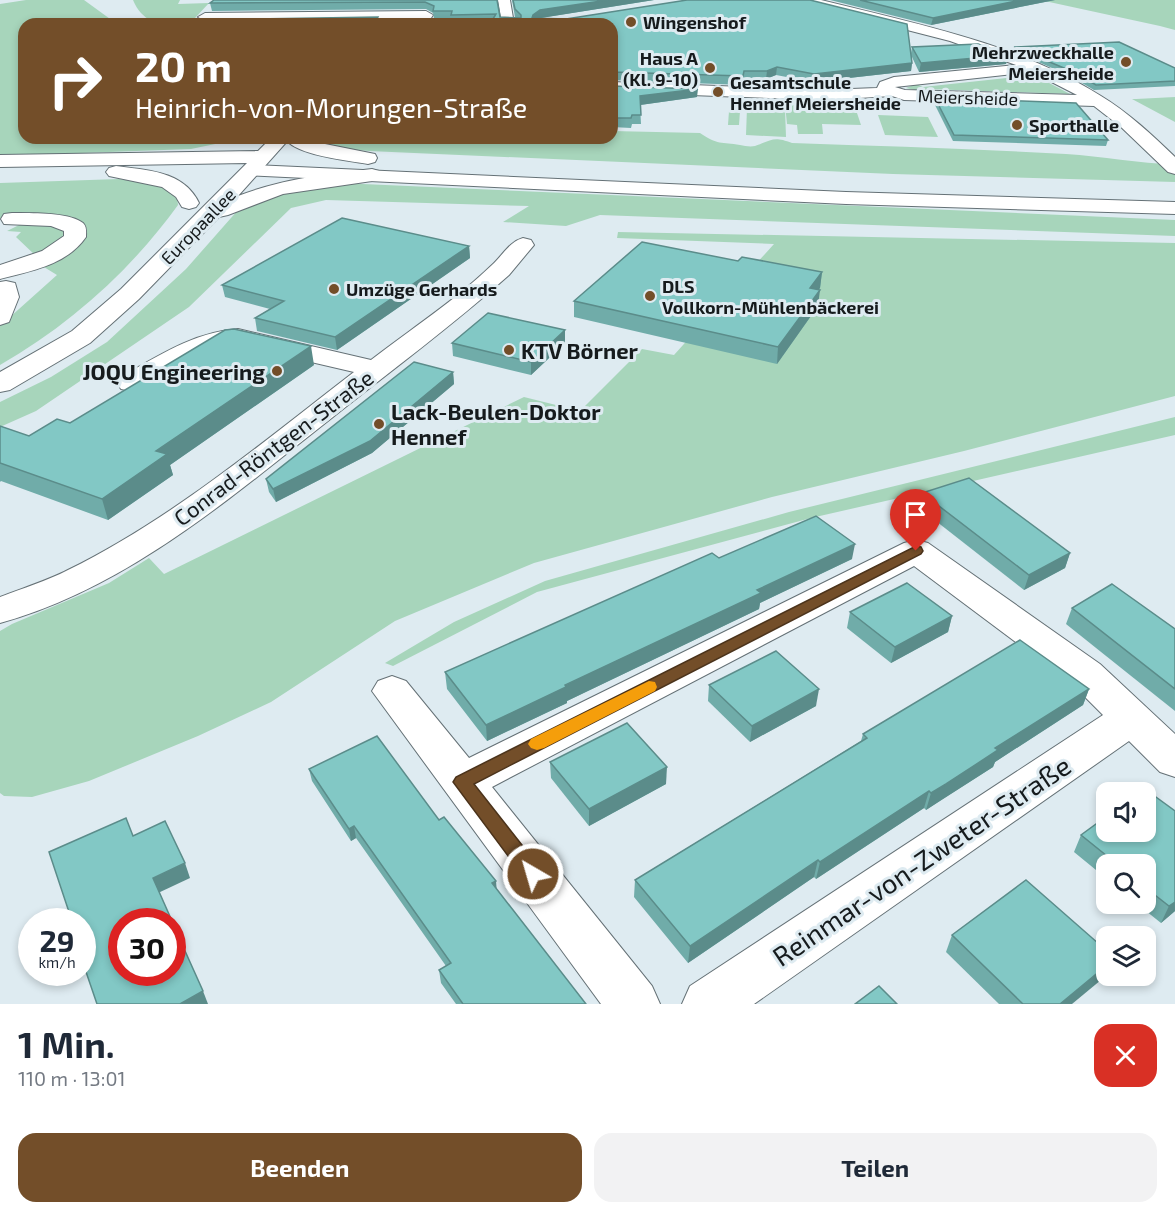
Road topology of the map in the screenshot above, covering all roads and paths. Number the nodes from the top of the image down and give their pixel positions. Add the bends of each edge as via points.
1 (345, 0) edge
2 (504, 0) edge
3 (806, 0) edge
4 (426, 15) edge
5 (337, 16) junction
6 (205, 17) dead end
7 (507, 18) edge
8 (1034, 68) junction
9 (618, 87) edge
10 (890, 92) junction
11 (1098, 101) junction
12 (249, 144) edge
13 (276, 144) edge
14 (304, 144) edge
15 (0, 161) edge
16 (259, 164) junction
17 (375, 167) junction
18 (1175, 168) edge
19 (111, 171) junction
20 (0, 175) edge
21 (211, 186) junction
22 (1175, 193) edge
23 (1175, 208) edge
24 (4, 222) edge
25 (523, 245) dead end
26 (3, 280) edge
27 (0, 317) edge
28 (376, 369) junction
29 (131, 383) edge
30 (0, 384) edge
31 (0, 611) edge
32 (392, 692) dead end
33 (1132, 717) junction
34 (1175, 760) edge
35 (462, 782) junction
36 (633, 1004) edge
37 (709, 1004) edge

1 - 5 main road
2 - 7 main road
3 - 8 main road, Meiersheide via 975,45
4 - 5 main road
5 - 6 main road
8 - 10 main road, Meiersheide via 894,82 886,85
8 - 11 main road, Meiersheide
9 - 10 main road via 825,95
10 - 11 main road, Meiersheide
11 - 18 main road, Meiersheide
12 - 21 main road
13 - 16 main road
14 - 17 main road
15 - 21 main road via 85,158
16 - 17 main road
16 - 21 main road, Europaallee
16 - 21 main road
17 - 21 main road via 248,197
17 - 22 main road
17 - 23 main road via 846,198
19 - 20 main road
19 - 21 main road
19 - 21 main road via 154,179 187,194
21 - 30 main road, Europaallee via 130,294 81,337
24 - 26 main road via 53,220 75,227 75,237 67,248
25 - 28 main road, Conrad-Röntgen-Straße via 478,290
26 - 27 main road via 7,297
28 - 29 main road via 224,336
28 - 31 main road, Conrad-Röntgen-Straße via 158,534 80,579
32 - 35 main road
33 - 34 main road
33 - 35 main road via 1086,674 916,551
33 - 37 main road, Reinmar-von-Zweter-Straße
35 - 36 main road

